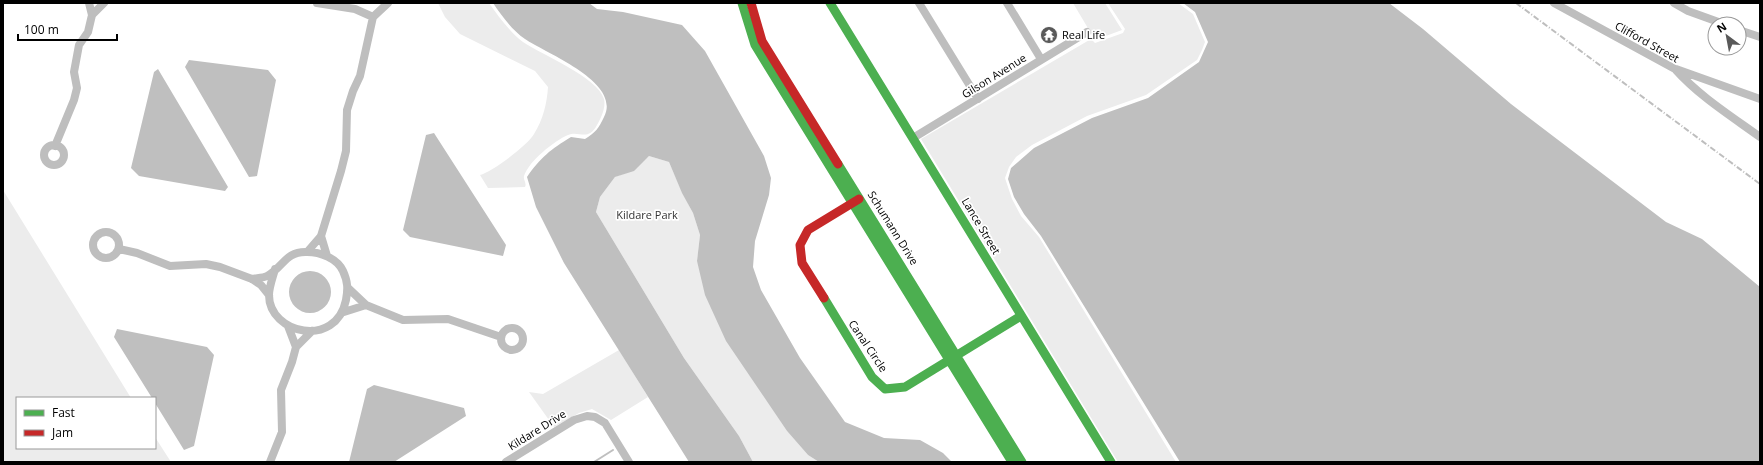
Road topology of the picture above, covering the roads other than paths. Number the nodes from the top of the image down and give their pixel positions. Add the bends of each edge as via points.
1 (89, 3) edge
2 (104, 3) edge
3 (317, 3) edge
4 (389, 3) edge
5 (742, 3) edge
6 (751, 3) edge
7 (830, 3) edge
8 (919, 3) edge
9 (1007, 3) edge
10 (1554, 3) edge
11 (1674, 3) edge
12 (92, 15) junction
13 (372, 18) junction
14 (1707, 18) edge
15 (1087, 32) dead end
16 (1747, 33) edge
17 (1760, 37) edge
18 (1041, 59) junction
19 (1675, 69) junction
20 (978, 99) junction
21 (1760, 99) edge
22 (913, 138) junction
23 (1760, 138) edge
24 (56, 146) dead end
25 (857, 201) junction
26 (321, 236) junction
27 (119, 249) dead end
28 (308, 252) junction
29 (328, 256) junction
30 (275, 269) junction
31 (252, 279) junction
32 (348, 288) junction
33 (269, 295) junction
34 (366, 305) junction
35 (344, 312) junction
36 (1022, 316) junction
37 (288, 326) junction
38 (312, 331) junction
39 (501, 337) dead end
40 (296, 347) junction
41 (954, 358) junction
42 (270, 462) edge
43 (506, 462) edge
44 (629, 462) edge
45 (1012, 462) edge
46 (1022, 462) edge
47 (1111, 462) edge

1 - 12 street
2 - 12 street
3 - 13 street via 355,9
4 - 13 street
5 - 25 street, Schumann Drive via 755,45
6 - 25 street, Schumann Drive via 762,41
7 - 22 street, Lance Street
8 - 20 street
9 - 18 street
10 - 19 street, Clifford Street
11 - 14 street
12 - 24 street via 88,32 76,58 74,72 77,88 74,100
13 - 26 street via 360,76 347,110 346,151
15 - 18 street, Gilson Avenue
16 - 17 street
18 - 20 street, Gilson Avenue
19 - 21 street
19 - 23 street, Clifford Street via 1685,80
20 - 22 street, Gilson Avenue
22 - 36 street, Lance Street
25 - 41 street, Schumann Drive
25 - 41 street, Canal Circle via 808,230 800,245 802,263 872,377 885,389 905,387
26 - 28 street
26 - 29 street
27 - 31 street via 170,266 206,264
28 - 29 street
28 - 30 street via 285,258
29 - 32 street via 341,268
30 - 31 street via 266,276
30 - 33 street
31 - 33 street
32 - 34 street
32 - 35 street
33 - 37 street via 271,307 279,319
34 - 35 street
34 - 39 street via 403,320 448,319
35 - 38 street via 333,325 324,330
36 - 41 street, Canal Circle
36 - 47 street, Lance Street
37 - 38 street
37 - 40 street
38 - 40 street
40 - 42 street via 281,390 282,432
41 - 45 street, Schumann Drive
41 - 46 street, Schumann Drive
43 - 44 street, Kildare Drive via 574,420 587,416 605,423

